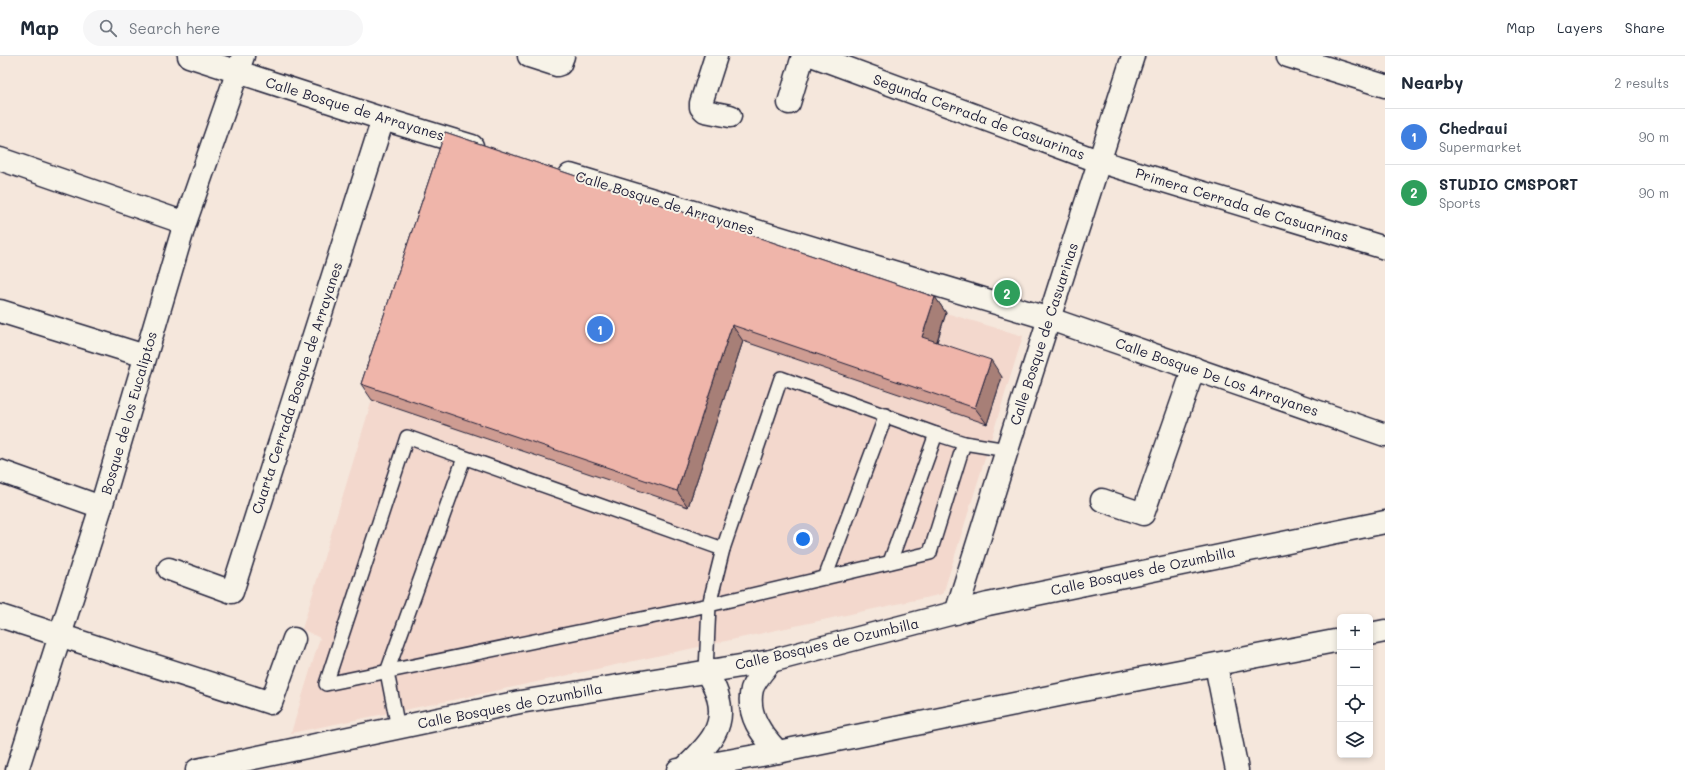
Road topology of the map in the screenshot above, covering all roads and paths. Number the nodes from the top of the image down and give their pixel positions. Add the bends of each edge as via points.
1 (190, 56) edge
2 (529, 56) edge
3 (563, 56) edge
4 (716, 56) edge
5 (803, 56) edge
6 (814, 56) edge
7 (1133, 56) edge
8 (1288, 56) edge
9 (240, 64) edge
10 (1385, 86) edge
11 (789, 103) dead end
12 (730, 116) dead end
13 (383, 119) junction
14 (490, 151) edge
15 (0, 159) edge
16 (1098, 161) junction
17 (552, 170) edge
18 (185, 223) junction
19 (1385, 248) edge
20 (0, 311) edge
21 (1050, 319) junction
22 (145, 356) junction
23 (1194, 368) junction
24 (886, 415) junction
25 (936, 434) junction
26 (1385, 435) edge
27 (964, 443) junction
28 (1006, 450) junction
29 (464, 458) junction
30 (0, 470) edge
31 (1102, 500) dead end
32 (101, 507) junction
33 (1385, 522) edge
34 (723, 549) junction
35 (890, 562) junction
36 (169, 569) dead end
37 (825, 578) junction
38 (709, 605) junction
39 (956, 613) junction
40 (0, 616) edge
41 (1385, 631) edge
42 (1373, 633) edge
43 (60, 635) junction
44 (294, 639) dead end
45 (1337, 641) edge
46 (771, 661) junction
47 (1216, 665) junction
48 (706, 671) junction
49 (386, 672) junction
50 (398, 728) junction
51 (778, 752) junction
52 (681, 769) edge
53 (17, 770) edge
54 (197, 770) edge
55 (1237, 770) edge

1 - 9 street, Calle Bosque de Arrayanes
2 - 3 street via 557,65
4 - 12 street via 701,108
5 - 11 street
6 - 16 street, Segunda Cerrada de Casuarinas
7 - 16 street, Calle Bosque de Casuarinas
8 - 10 street
9 - 13 street, Calle Bosque de Arrayanes
9 - 18 street, Bosque de los Eucaliptos
13 - 14 street, Calle Bosque de Arrayanes
13 - 36 street, Cuarta Cerrada Bosque de Arrayanes via 232,592
15 - 18 street
16 - 19 street, Primera Cerrada de Casuarinas
16 - 21 street, Calle Bosque de Casuarinas
17 - 21 street, Calle Bosque de Arrayanes
18 - 22 street, Bosque de los Eucaliptos
20 - 22 street
21 - 23 street, Calle Bosque De Los Arrayanes
21 - 28 street, Calle Bosque de Casuarinas
22 - 32 street, Bosque de los Eucaliptos
23 - 26 street, Calle Bosque De Los Arrayanes
23 - 31 street via 1143,514
24 - 25 lane
24 - 34 lane via 781,378
24 - 37 lane
25 - 27 lane
25 - 35 lane
27 - 28 lane
27 - 35 lane via 930,553
28 - 39 street, Calle Bosque de Casuarinas
29 - 34 lane
29 - 49 lane
29 - 49 lane via 407,437 326,684
30 - 32 street
32 - 43 street, Bosque de los Eucaliptos
33 - 39 street, Calle Bosques de Ozumbilla via 988,604
34 - 38 lane
35 - 37 lane
37 - 38 lane
38 - 48 lane
38 - 49 lane
39 - 46 street, Calle Bosques de Ozumbilla
40 - 43 street
41 - 42 street
43 - 44 street via 271,703
43 - 53 street, Bosque de los Eucaliptos
45 - 47 street
46 - 48 street, Calle Bosques de Ozumbilla
46 - 51 street via 752,688 751,705 755,722
47 - 51 street
47 - 55 street
48 - 50 street, Calle Bosques de Ozumbilla via 520,702
48 - 52 street via 718,696 721,716 714,737
49 - 50 lane
50 - 54 street, Calle Bosques de Ozumbilla
51 - 52 street

